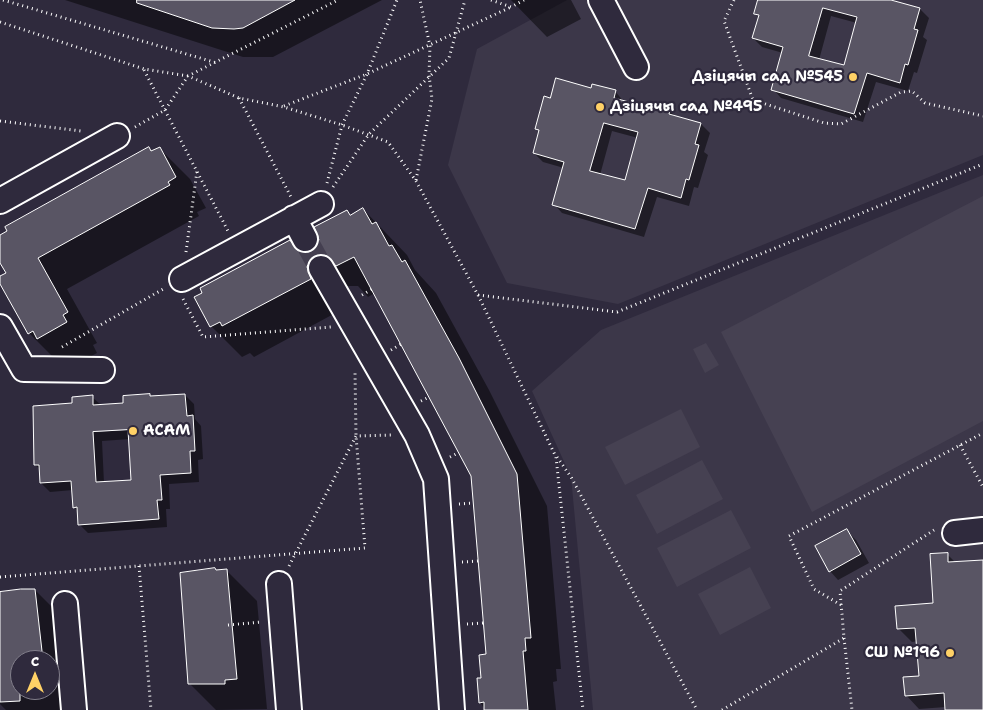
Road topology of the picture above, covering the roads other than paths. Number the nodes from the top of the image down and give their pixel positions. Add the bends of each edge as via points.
1 (601, 0) edge
2 (636, 66) dead end
3 (117, 136) dead end
4 (0, 201) edge
5 (305, 219) road end
6 (321, 268) tunnel mouth
7 (178, 281) road end
8 (0, 327) edge
9 (102, 370) dead end
10 (983, 530) edge
11 (946, 531) road end
12 (279, 584) road end
13 (65, 604) dead end
14 (74, 710) edge
15 (289, 710) edge
16 (452, 710) edge

1 - 2 lane
3 - 4 lane
5 - 7 lane via 237,249
6 - 16 lane via 416,435 436,479
8 - 9 lane via 24,369
10 - 11 lane
12 - 15 lane
13 - 14 lane

